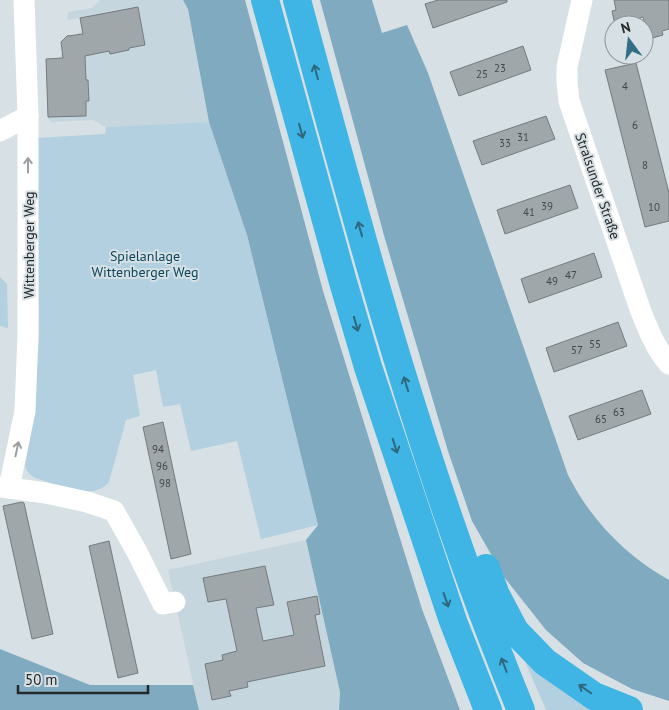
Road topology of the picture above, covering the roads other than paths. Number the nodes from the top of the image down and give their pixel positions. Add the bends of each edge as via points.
1 (24, 0) edge
2 (265, 0) edge
3 (296, 0) edge
4 (582, 0) edge
5 (28, 116) junction
6 (0, 131) edge
7 (669, 364) edge
8 (420, 431) junction
9 (4, 487) edge
10 (175, 602) dead end
11 (488, 710) edge
12 (521, 710) edge
13 (628, 710) edge

1 - 5 street, Wittenberger Weg
2 -> 11 highway via 368,367 450,612
8 -> 3 highway
4 - 7 street, Stralsunder Straße via 567,67 569,101 640,309 651,336
5 - 6 street
9 -> 5 street, Wittenberger Weg via 26,392
12 -> 8 highway
13 -> 8 highway via 594,696 545,662 515,631 496,595 446,451
9 - 10 street, Wittenberger Weg via 46,493 114,511 163,604

